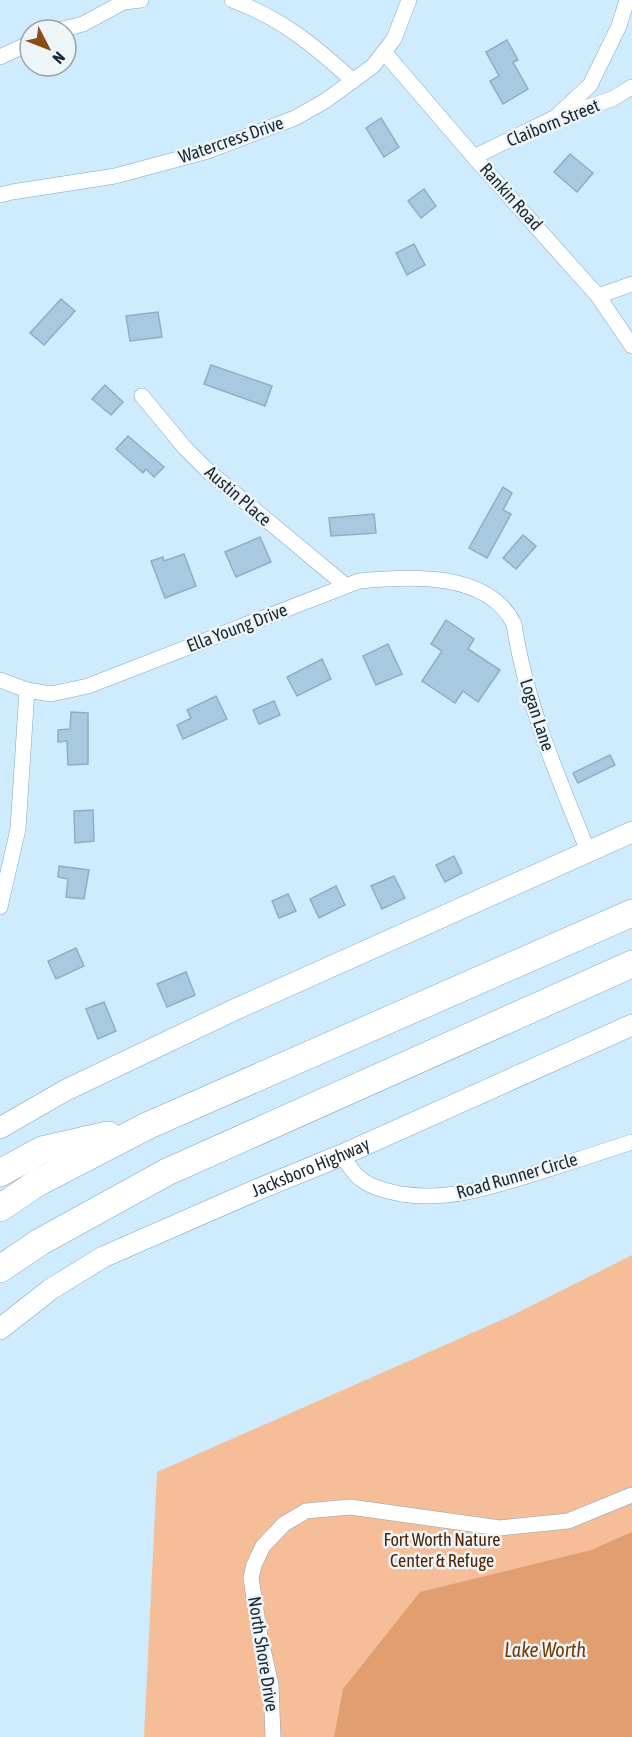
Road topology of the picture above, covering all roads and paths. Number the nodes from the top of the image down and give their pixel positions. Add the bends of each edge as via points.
1 (141, 0) edge
2 (232, 0) edge
3 (409, 0) edge
4 (627, 0) edge
5 (78, 25) edge
6 (18, 49) edge
7 (384, 52) junction
8 (0, 57) edge
9 (353, 81) junction
10 (632, 87) edge
11 (554, 118) junction
12 (474, 157) junction
13 (0, 195) edge
14 (632, 284) edge
15 (598, 296) junction
16 (632, 346) edge
17 (142, 396) dead end
18 (345, 585) junction
19 (477, 590) joint
20 (0, 680) edge
21 (27, 690) junction
22 (632, 832) edge
23 (588, 851) junction
24 (0, 907) edge
25 (632, 913) edge
26 (632, 964) edge
27 (632, 1025) edge
28 (147, 1126) junction
29 (0, 1128) edge
30 (632, 1142) edge
31 (342, 1155) junction
32 (0, 1173) edge
33 (0, 1208) edge
34 (0, 1269) edge
35 (0, 1329) edge
36 (632, 1495) edge
37 (273, 1737) edge

1 - 5 street via 124,2
2 - 9 street via 286,26 320,50
3 - 7 street, Watercress Drive via 394,39
4 - 11 street via 619,26 590,85
6 - 8 street
7 - 9 street, Watercress Drive
7 - 12 street, Rankin Road
9 - 13 street, Watercress Drive via 295,118 208,151 115,176
10 - 11 street, Claiborn Street via 612,99
11 - 12 street, Claiborn Street
12 - 15 street, Rankin Road
14 - 15 street
15 - 16 street, Rankin Road
17 - 18 street, Austin Place via 208,471
18 - 19 street, Ella Young Drive via 402,577 437,579
18 - 21 street, Ella Young Drive via 88,686 51,694
19 - 23 street, Logan Lane via 510,614 527,689
20 - 21 street, Ella Young Drive
21 - 24 street via 18,829
22 - 23 main road
23 - 29 main road via 236,1009 66,1090
25 - 28 highway
26 - 34 highway via 167,1172 40,1242
27 - 31 main road, Jacksboro Highway
28 - 32 highway via 42,1150
28 - 33 highway via 37,1183
30 - 31 street, Road Runner Circle via 452,1196 387,1191 362,1180
31 - 35 main road, Jacksboro Highway via 103,1257 51,1289
36 - 37 street, North Shore Drive via 568,1521 500,1528 350,1507 306,1511 284,1524 263,1546 251,1578 271,1685

